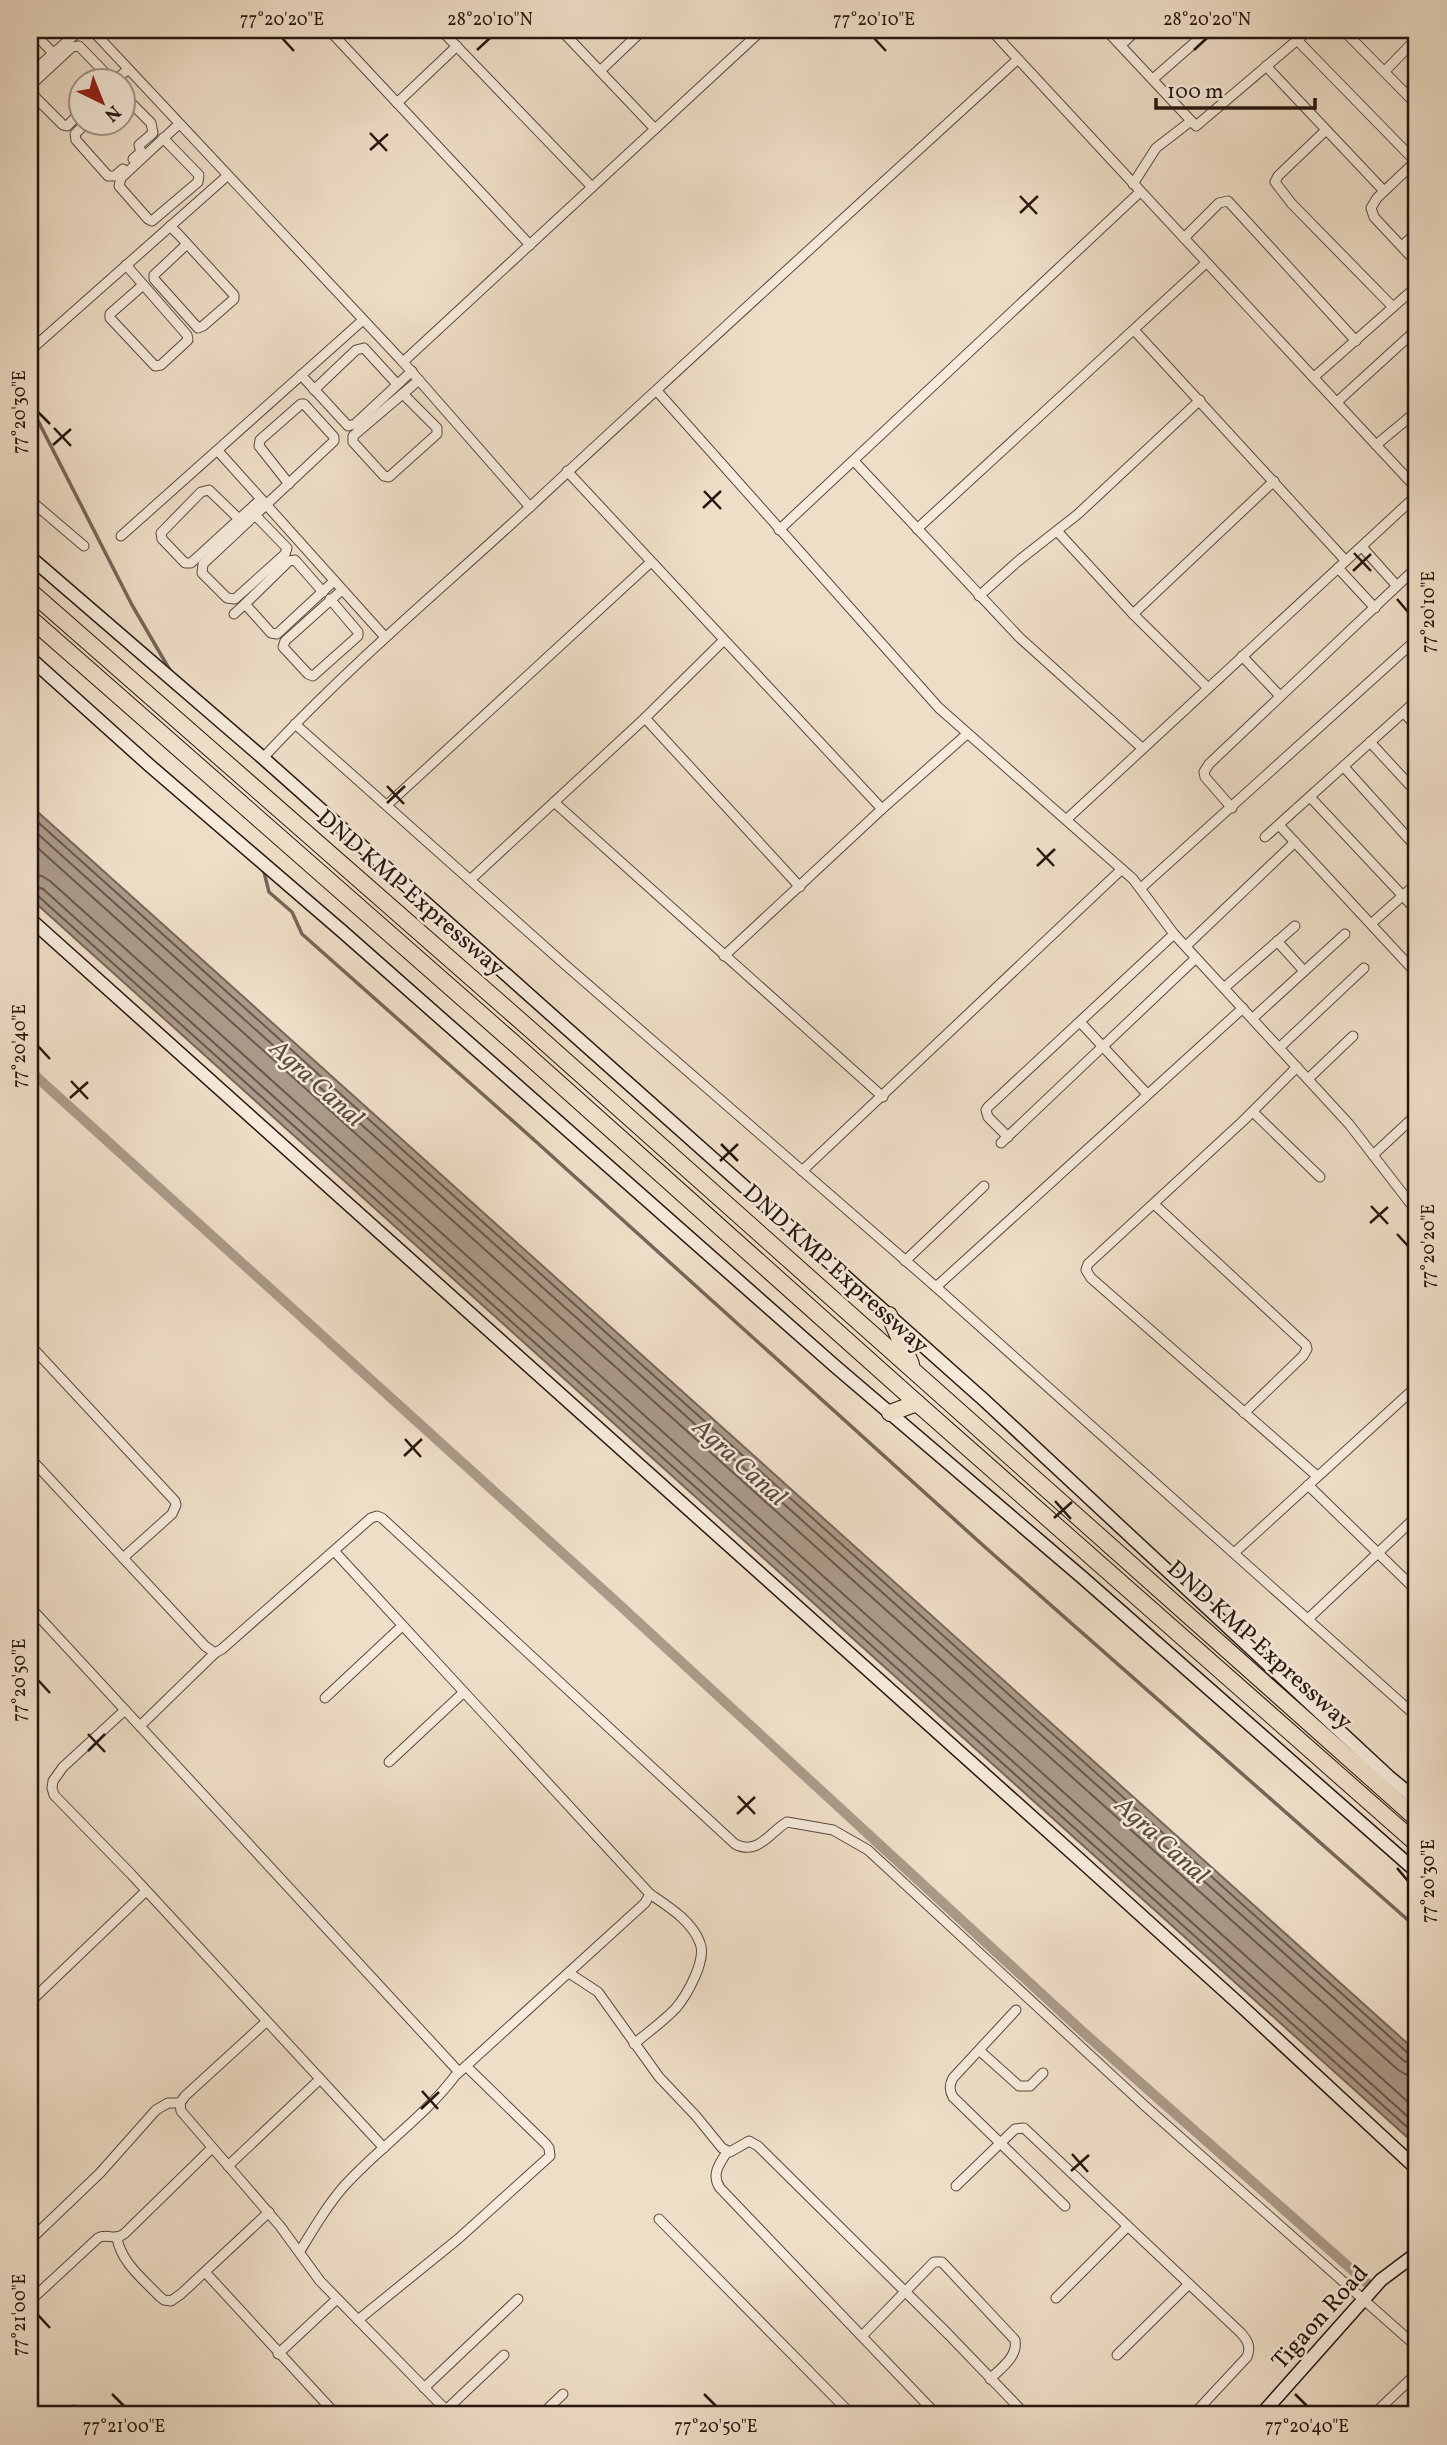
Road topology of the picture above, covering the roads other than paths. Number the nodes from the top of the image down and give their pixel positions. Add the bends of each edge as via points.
1 (31, 30) edge
2 (80, 30) edge
3 (92, 30) edge
4 (330, 30) edge
5 (442, 30) edge
6 (561, 30) edge
7 (643, 30) edge
8 (762, 30) edge
9 (991, 30) edge
10 (1106, 30) edge
11 (1137, 30) edge
12 (1209, 30) edge
13 (1309, 30) edge
14 (1343, 30) edge
15 (68, 33) edge
16 (1417, 38) edge
17 (1297, 40) junction
18 (1121, 45) junction
19 (457, 46) junction
20 (53, 53) junction
21 (1018, 60) junction
22 (100, 66) edge
23 (125, 66) edge
24 (1266, 66) junction
25 (600, 71) junction
26 (1385, 71) junction
27 (30, 74) edge
28 (136, 78) edge
29 (1153, 79) junction
30 (30, 86) edge
31 (30, 92) edge
32 (1416, 100) edge
33 (397, 103) junction
34 (163, 107) junction
35 (136, 108) edge
36 (1191, 121) junction
37 (151, 123) junction
38 (178, 124) junction
39 (66, 126) edge
40 (655, 129) junction
41 (1325, 131) junction
42 (75, 136) edge
43 (163, 138) junction
44 (1417, 161) edge
45 (227, 176) junction
46 (1133, 184) junction
47 (592, 187) junction
48 (1384, 191) junction
49 (1140, 192) junction
50 (170, 226) junction
51 (1417, 232) edge
52 (1184, 238) junction
53 (187, 244) junction
54 (530, 245) junction
55 (1402, 246) junction
56 (1206, 263) junction
57 (1417, 263) edge
58 (126, 265) junction
59 (143, 285) junction
60 (1417, 286) edge
61 (1393, 307) junction
62 (363, 320) junction
63 (1417, 329) edge
64 (1134, 330) junction
65 (1356, 341) junction
66 (34, 346) dead end
67 (404, 362) junction
68 (412, 371) junction
69 (302, 375) junction
70 (1314, 377) junction
71 (419, 380) junction
72 (397, 384) junction
73 (314, 390) junction
74 (657, 391) junction
75 (403, 394) junction
76 (1200, 400) junction
77 (1337, 402) junction
78 (1417, 411) edge
79 (1376, 445) junction
80 (218, 450) junction
81 (854, 461) junction
82 (567, 471) junction
83 (1274, 481) junction
84 (289, 484) junction
85 (1417, 489) edge
86 (30, 500) edge
87 (1415, 500) edge
88 (263, 502) junction
89 (530, 507) junction
90 (255, 515) junction
91 (239, 519) junction
92 (916, 529) junction
93 (779, 530) junction
94 (1057, 531) junction
95 (121, 536) dead end
96 (84, 546) dead end
97 (1362, 547) junction
98 (30, 556) edge
99 (1345, 561) junction
100 (651, 562) junction
101 (1417, 567) edge
102 (1338, 568) junction
103 (1408, 575) junction
104 (334, 581) junction
105 (1417, 585) edge
106 (1397, 586) junction
107 (342, 590) junction
108 (30, 591) edge
109 (323, 592) junction
110 (979, 596) junction
111 (330, 599) junction
112 (245, 604) junction
113 (1375, 608) junction
114 (234, 614) dead end
115 (1133, 614) junction
116 (30, 618) edge
117 (384, 637) junction
118 (1417, 639) edge
119 (723, 641) junction
120 (1241, 656) junction
121 (30, 657) edge
122 (1207, 687) junction
123 (1280, 696) junction
124 (1417, 700) edge
125 (1404, 713) junction
126 (645, 718) junction
127 (295, 724) junction
128 (1417, 727) edge
129 (967, 734) junction
130 (1370, 742) junction
131 (1142, 748) junction
132 (263, 758) junction
133 (1344, 767) junction
134 (1417, 793) edge
135 (1310, 797) junction
136 (554, 802) junction
137 (387, 805) junction
138 (1232, 808) junction
139 (881, 809) junction
140 (1067, 819) junction
141 (1279, 825) junction
142 (1265, 837) dead end
143 (1295, 842) junction
144 (1417, 848) edge
145 (1122, 869) junction
146 (470, 880) junction
147 (1417, 883) edge
148 (800, 887) junction
149 (1141, 888) junction
150 (1403, 895) junction
151 (1417, 911) edge
152 (30, 919) edge
153 (1372, 923) junction
154 (1295, 926) dead end
155 (1174, 934) junction
156 (1345, 934) dead end
157 (1277, 941) junction
158 (1185, 947) junction
159 (724, 956) junction
160 (1196, 958) junction
161 (1364, 968) dead end
162 (1304, 971) junction
163 (1417, 974) edge
164 (1224, 988) junction
165 (1243, 1008) junction
166 (1253, 1018) junction
167 (1080, 1022) junction
168 (1353, 1036) dead end
169 (1103, 1046) junction
170 (1279, 1048) junction
171 (1297, 1067) junction
172 (1308, 1079) junction
173 (1147, 1094) junction
174 (883, 1097) junction
175 (1253, 1112) junction
176 (1417, 1114) edge
177 (1373, 1155) junction
178 (802, 1171) junction
179 (1320, 1177) dead end
180 (984, 1186) dead end
181 (1154, 1204) junction
182 (1417, 1212) edge
183 (905, 1261) junction
184 (936, 1287) junction
185 (889, 1315) junction
186 (30, 1345) edge
187 (913, 1369) junction
188 (1416, 1390) edge
189 (917, 1403) junction
190 (890, 1413) junction
191 (1244, 1413) junction
192 (30, 1458) edge
193 (1317, 1476) junction
194 (1308, 1485) junction
195 (1417, 1516) edge
196 (335, 1552) junction
197 (1234, 1553) junction
198 (1377, 1553) junction
199 (123, 1558) junction
200 (1417, 1591) edge
201 (30, 1607) edge
202 (1308, 1619) junction
203 (402, 1626) junction
204 (215, 1653) junction
205 (464, 1692) junction
206 (325, 1698) dead end
207 (125, 1710) junction
208 (1417, 1717) edge
209 (140, 1726) junction
210 (389, 1762) dead end
211 (1417, 1800) edge
212 (1417, 1819) edge
213 (1417, 1844) edge
214 (1417, 1872) edge
215 (146, 1891) junction
216 (650, 1894) junction
217 (569, 1973) junction
218 (30, 2002) edge
219 (1016, 2010) dead end
220 (266, 2022) junction
221 (635, 2044) junction
222 (980, 2050) junction
223 (463, 2069) junction
224 (1043, 2073) dead end
225 (319, 2080) junction
226 (180, 2103) junction
227 (1000, 2144) junction
228 (212, 2148) junction
229 (384, 2148) junction
230 (727, 2152) junction
231 (228, 2166) junction
232 (1417, 2169) edge
233 (956, 2186) dead end
234 (1065, 2206) dead end
235 (269, 2212) junction
236 (659, 2219) dead end
237 (1127, 2227) junction
238 (117, 2238) junction
239 (30, 2240) edge
240 (300, 2251) junction
241 (1417, 2253) edge
242 (205, 2272) junction
243 (1189, 2284) junction
244 (904, 2291) junction
245 (1056, 2298) dead end
246 (1366, 2298) junction
247 (337, 2299) junction
248 (518, 2299) dead end
249 (30, 2301) edge
250 (358, 2320) junction
251 (862, 2336) junction
252 (1417, 2347) edge
253 (278, 2354) junction
254 (504, 2355) dead end
255 (1118, 2355) dead end
256 (1417, 2373) edge
257 (990, 2379) junction
258 (424, 2388) junction
259 (563, 2394) dead end
260 (331, 2409) dead end
261 (448, 2413) edge
262 (541, 2415) edge
263 (852, 2415) edge
264 (937, 2415) edge
265 (1026, 2415) edge
266 (1193, 2415) edge
267 (1261, 2415) edge
268 (1373, 2415) edge

1 - 20 street
2 - 15 street
3 - 23 street
4 - 33 street
5 - 19 street
6 - 25 street
7 - 25 street
8 - 40 street
9 - 21 street
10 - 18 street
11 - 18 street
12 - 29 street
13 - 17 street
14 - 26 street
15 - 20 street
16 - 26 street
17 - 24 street
17 - 44 street
18 - 29 street
19 - 33 street
19 - 47 street
20 - 27 street
21 - 46 street
21 - 74 street
22 - 30 street via 79,46 72,47
24 - 36 street via 1196,126
24 - 41 street
25 - 40 street
26 - 32 street
28 - 34 street
29 - 36 street
31 - 39 street
33 - 54 street
34 - 37 street
34 - 38 street
35 - 37 street
36 - 46 street via 1156,148
37 - 42 street via 153,133 139,145 141,152 115,177 108,176
38 - 43 street
38 - 45 street
40 - 47 street
41 - 48 street
41 - 61 street via 1275,183
43 - 43 street via 119,181 152,220 199,179
44 - 48 street
45 - 50 street
45 - 62 street
46 - 49 street
47 - 54 street
48 - 55 street via 1372,203 1371,212
49 - 52 street
49 - 81 street
50 - 53 street
50 - 58 street
51 - 55 street
52 - 56 street
52 - 65 street via 1219,203 1228,201
53 - 53 street via 234,295 198,328 154,279
54 - 67 street
55 - 57 street
56 - 64 street
56 - 70 street
58 - 59 street
58 - 66 street
59 - 59 street via 187,335 188,340 161,365 155,366 110,318
60 - 61 street
61 - 65 street
62 - 67 street
62 - 69 street
63 - 77 street
64 - 76 street
64 - 92 street
65 - 70 street
67 - 68 street
68 - 71 street
68 - 72 street
69 - 73 street
69 - 80 street
70 - 77 street
71 - 75 street
71 - 89 street
72 - 73 street via 348,426
72 - 73 street via 363,348
74 - 82 street
74 - 93 street
75 - 75 street via 353,436 353,442 384,476 389,477 437,434 437,428
76 - 83 street
76 - 94 street
77 - 79 street
78 - 79 street
79 - 85 street
80 - 88 street
80 - 95 street
81 - 92 street
81 - 93 street
82 - 89 street
82 - 100 street
83 - 99 street
83 - 115 street
84 - 84 street via 334,441 304,404 260,440 259,446
84 - 88 street
86 - 96 street
87 - 97 street
88 - 90 street
88 - 91 street
88 - 104 street
89 - 117 street
90 - 90 street via 203,564 202,573 227,598 235,599 285,554 287,548
91 - 91 street via 191,563 185,563 162,539 161,533 201,492 209,490
92 - 110 street
93 - 129 street
94 - 110 street
94 - 115 street
97 - 99 street
97 - 106 street
98 - 132 street
99 - 102 street
100 - 119 street
100 - 137 street
101 - 103 street
102 - 113 street
102 - 120 street
103 - 105 street
103 - 106 street
104 - 107 street
104 - 109 street
106 - 113 street
107 - 111 street
107 - 117 street
108 - 187 highway, DND KMP Expressway
109 - 112 street via 277,634
109 - 112 street via 295,560
110 - 131 street via 1037,655
111 - 111 street via 285,641 284,647 313,676 358,636
112 - 114 street
113 - 123 street
115 - 122 street
116 - 189 highway, DND KMP Expressway
117 - 127 street
118 - 138 street
119 - 126 street
119 - 139 street
120 - 122 street
120 - 123 street
121 - 190 street
122 - 131 street
123 - 138 street via 1206,768 1208,782
124 - 125 street
125 - 128 street
125 - 130 street
126 - 136 street
126 - 148 street
127 - 132 street
127 - 137 street
129 - 139 street
129 - 140 street
130 - 133 street
130 - 134 street
131 - 140 street
132 - 185 street
133 - 135 street
133 - 144 street
135 - 141 street
135 - 150 street
136 - 146 street
136 - 159 street
137 - 146 street
138 - 149 street
139 - 148 street
140 - 145 street
141 - 142 street
141 - 143 street
143 - 153 street
143 - 158 street
145 - 149 street
145 - 174 street
146 - 178 street
147 - 150 street
148 - 159 street
149 - 155 street
150 - 151 street
150 - 153 street
152 - 232 street via 1101,1879
153 - 163 street
154 - 157 street
155 - 158 street
155 - 167 street
156 - 162 street
157 - 162 street
157 - 164 street
158 - 160 street
159 - 174 street
160 - 164 street
160 - 169 street
161 - 170 street
162 - 166 street
164 - 165 street
165 - 166 street
165 - 173 street
166 - 170 street
167 - 169 street
167 - 169 street via 986,1110 1004,1140
168 - 172 street
169 - 173 street
170 - 171 street
171 - 172 street
171 - 175 street
172 - 177 street
173 - 184 street
174 - 178 street
175 - 179 street
175 - 181 street
176 - 177 street
177 - 182 street
178 - 183 street
180 - 183 street
181 - 191 street via 1306,1345 1303,1356
181 - 191 street via 1088,1264 1087,1273
183 - 184 street
184 - 197 street
185 - 187 highway
185 - 211 street
186 - 199 street via 175,1501 172,1514
187 - 212 highway, DND KMP Expressway
188 - 193 street
189 - 190 highway
189 - 213 highway, DND KMP Expressway
190 - 214 street
191 - 193 street
192 - 199 street
193 - 194 street
194 - 197 street
194 - 198 street
195 - 198 street
196 - 203 street
196 - 204 street
196 - 246 street via 371,1518 385,1520 740,1847 758,1845 787,1822 833,1830 856,1841 1144,2106
197 - 202 street
198 - 200 street
198 - 202 street
199 - 204 street
201 - 207 street
202 - 208 street
203 - 205 street
203 - 206 street
204 - 209 street
205 - 210 street
205 - 216 street
207 - 209 street
207 - 215 street via 63,1766 52,1788 62,1805
209 - 223 street
215 - 218 street
215 - 220 street
216 - 217 street
216 - 221 street via 679,1914 690,1928 701,1943 701,1960 678,2005
217 - 221 street via 598,1992
217 - 223 street
219 - 222 street
220 - 225 street
220 - 226 street
221 - 230 street via 667,2087
222 - 224 street via 1019,2087 1030,2085
222 - 227 street via 953,2078 950,2092
223 - 229 street
223 - 250 street via 546,2144 550,2156
225 - 229 street
225 - 231 street
226 - 228 street via 183,2115
226 - 239 street via 156,2110 100,2173
227 - 233 street
227 - 234 street
227 - 237 street via 1015,2129 1024,2129
228 - 231 street
228 - 238 street
229 - 240 street via 334,2197
230 - 244 street via 746,2142 755,2143
230 - 251 street via 716,2171 720,2188
231 - 235 street
235 - 240 street
235 - 242 street
236 - 263 street
237 - 243 street
237 - 245 street
238 - 242 street via 127,2261 163,2300 175,2299
238 - 249 street via 98,2238
240 - 247 street
241 - 246 street, Tigaon Road via 1381,2280
242 - 253 street
243 - 255 street
243 - 266 street via 1246,2338 1250,2350
244 - 251 street
244 - 257 street
244 - 257 street via 934,2262 946,2265 1015,2340 1012,2356
246 - 252 street
246 - 267 street, Tigaon Road
247 - 250 street
247 - 253 street
248 - 258 street
250 - 258 street
251 - 264 street
253 - 260 street
254 - 261 street
256 - 268 street
257 - 265 street
258 - 261 street
259 - 262 street

